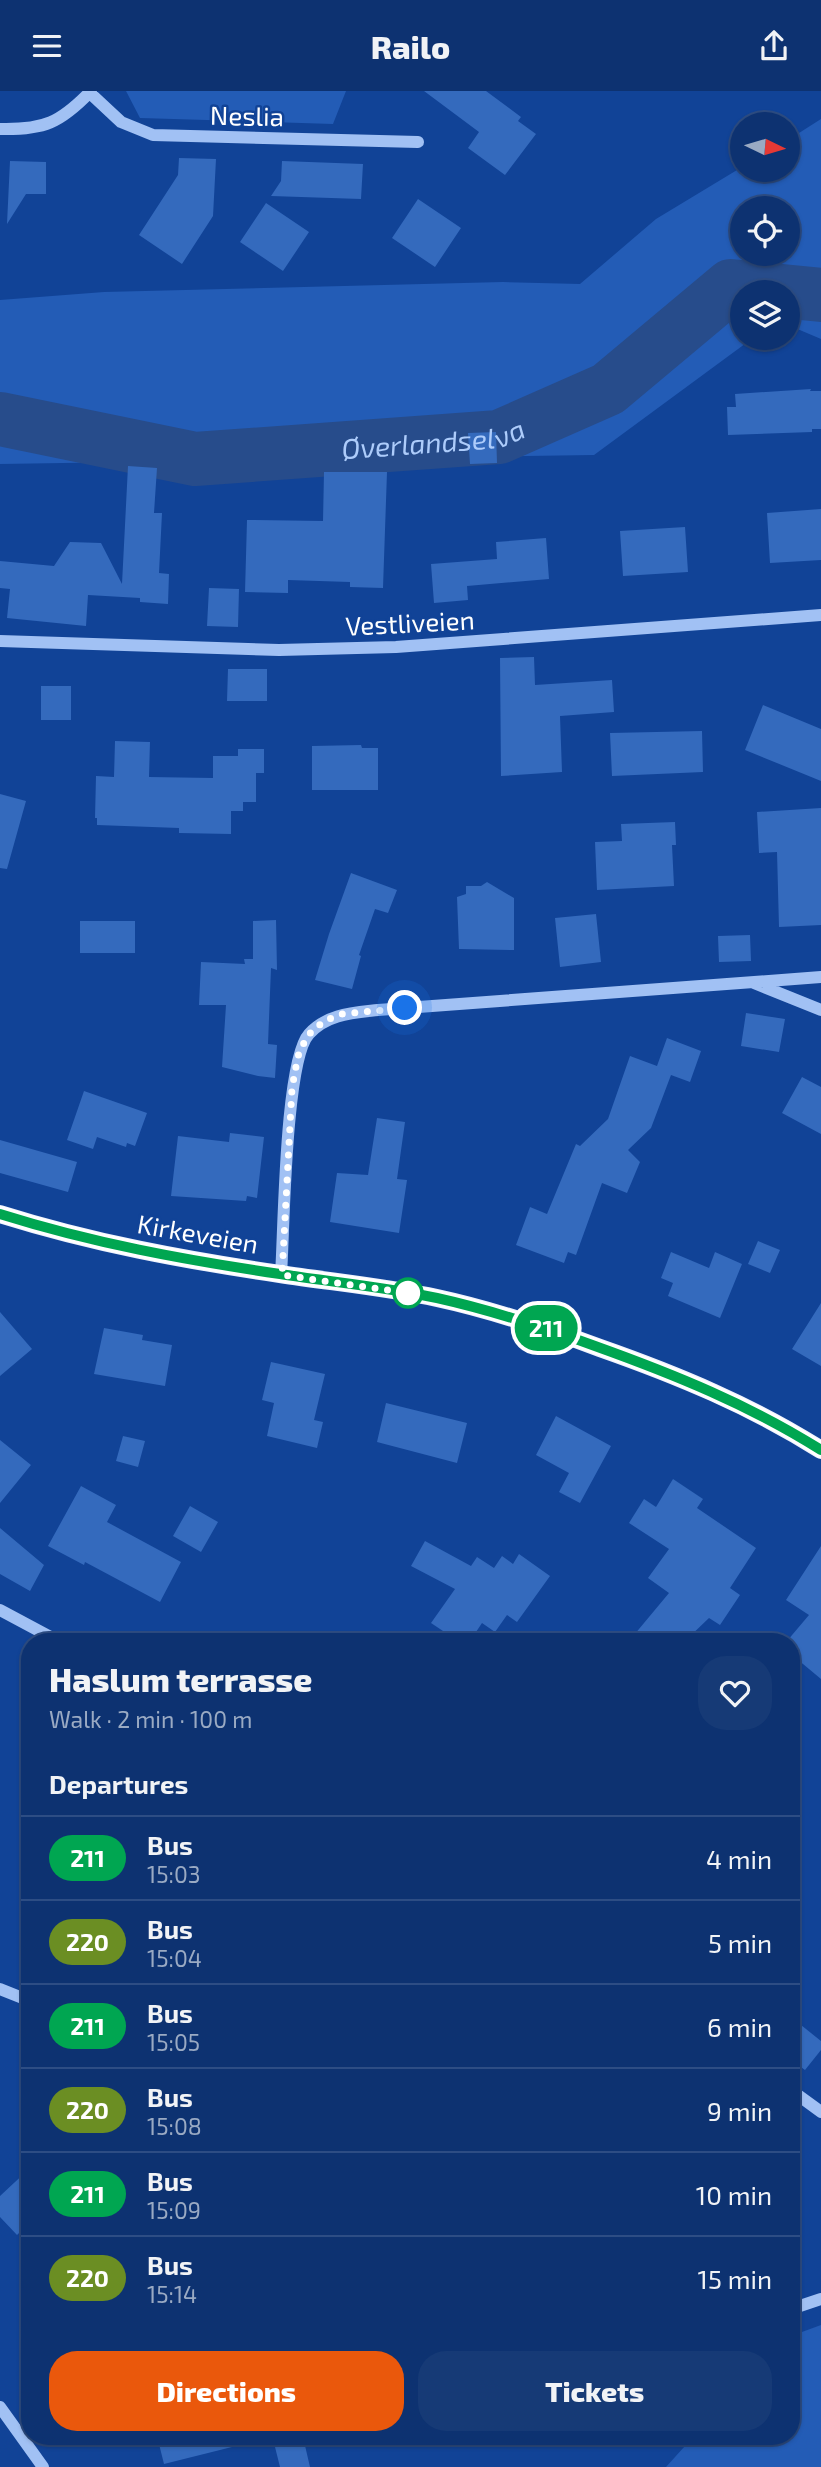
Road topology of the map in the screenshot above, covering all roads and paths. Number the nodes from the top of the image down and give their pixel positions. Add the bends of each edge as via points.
1 (90, 92) edge
2 (0, 129) edge
3 (418, 142) dead end
4 (821, 614) edge
5 (0, 641) edge
6 (821, 977) edge
7 (750, 981) junction
8 (821, 1010) edge
9 (0, 1214) edge
10 (282, 1275) junction
11 (821, 1450) edge
12 (0, 1610) edge
13 (43, 1633) edge
14 (0, 1989) edge
15 (21, 1997) edge
16 (800, 2097) edge
17 (821, 2112) edge
18 (821, 2299) edge
19 (800, 2306) edge
20 (0, 2407) edge
21 (21, 2436) edge
22 (27, 2445) edge
23 (43, 2467) edge

1 - 2 street, Neslia via 60,120 30,129
1 - 3 street, Neslia via 121,122 153,135
4 - 5 street, Vestliveien via 396,647 279,650
6 - 7 street
7 - 8 street
7 - 10 street via 379,1010 324,1021 307,1036 292,1088
9 - 10 main road, Kirkeveien via 94,1241
10 - 11 main road, Kirkeveien via 436,1298 544,1327 694,1384 748,1408
12 - 13 street
14 - 15 street
16 - 17 street
18 - 19 street
20 - 21 street
22 - 23 street

